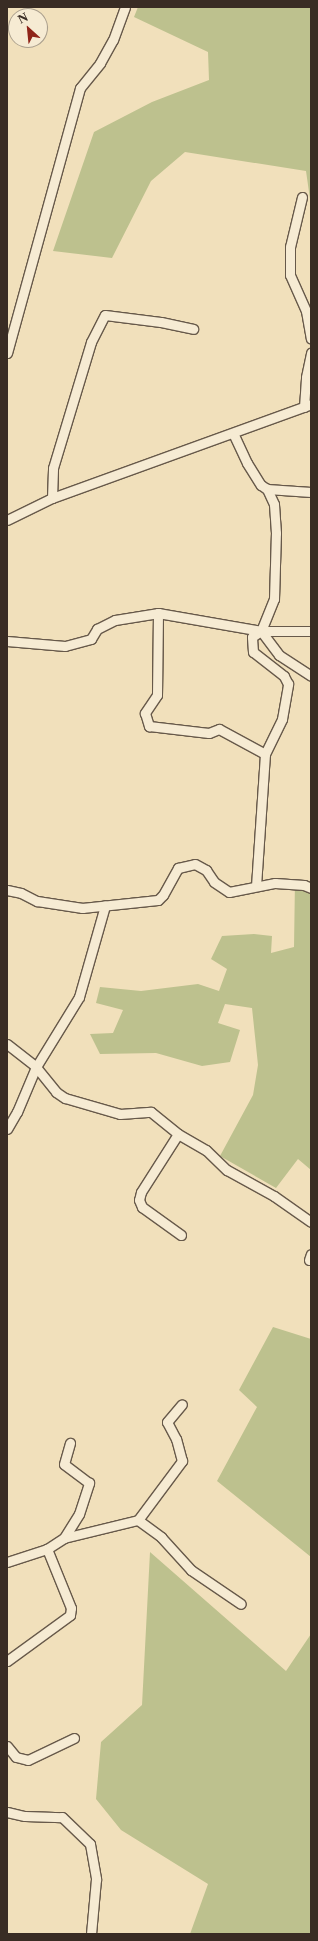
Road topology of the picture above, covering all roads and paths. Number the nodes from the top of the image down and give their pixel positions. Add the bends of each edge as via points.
1 (125, 7) edge
2 (302, 197) dead end
3 (193, 329) dead end
4 (9, 339) edge
5 (311, 339) edge
6 (7, 353) edge
7 (311, 353) edge
8 (308, 406) edge
9 (233, 433) junction
10 (267, 488) junction
11 (311, 492) edge
12 (52, 498) junction
13 (7, 520) edge
14 (158, 613) junction
15 (261, 631) junction
16 (311, 631) edge
17 (7, 641) edge
18 (311, 676) edge
19 (265, 754) junction
20 (256, 886) junction
21 (311, 888) edge
22 (7, 890) edge
23 (105, 906) junction
24 (7, 1044) edge
25 (36, 1067) junction
26 (7, 1129) edge
27 (178, 1134) junction
28 (311, 1222) edge
29 (181, 1235) dead end
30 (182, 1404) dead end
31 (70, 1443) dead end
32 (138, 1520) junction
33 (64, 1538) junction
34 (47, 1549) junction
35 (7, 1562) edge
36 (241, 1604) dead end
37 (7, 1661) edge
38 (74, 1738) dead end
39 (7, 1746) edge
40 (7, 1812) edge
41 (91, 1934) edge

1 - 4 street via 104,57 80,88
2 - 5 street via 290,247 290,275 306,311
3 - 12 street via 104,315 91,342 53,468
4 - 6 street
7 - 8 street via 306,377
8 - 9 street
9 - 10 street via 256,480
9 - 12 street
10 - 11 street
10 - 15 street via 274,504 276,533 274,599
12 - 13 street
14 - 15 street
14 - 17 street via 115,620 98,629 91,639 65,646
14 - 19 street via 157,695 145,713 149,726 209,733 219,729
15 - 16 street
15 - 18 street via 278,655
15 - 19 street via 252,637 253,652 284,676 288,684 282,719
19 - 20 street
20 - 21 street via 295,884
20 - 23 street via 229,892 214,882 206,870 195,864 187,864 178,868 158,900
22 - 23 street via 22,893 37,901 82,908
23 - 25 street via 79,997
24 - 25 street
25 - 26 street
25 - 27 street via 56,1092 65,1098 120,1114 151,1112
27 - 28 street via 206,1150 227,1170 274,1196
27 - 29 street via 141,1192 139,1200 142,1207
30 - 32 street via 167,1422 176,1439 182,1461
31 - 33 street via 64,1464 89,1483 79,1514
32 - 33 street
32 - 36 street via 161,1537 191,1570
33 - 34 street
34 - 35 street
34 - 37 street via 71,1608 70,1615
38 - 39 street via 28,1760 16,1757
40 - 41 street via 25,1816 62,1818 90,1844 96,1879

